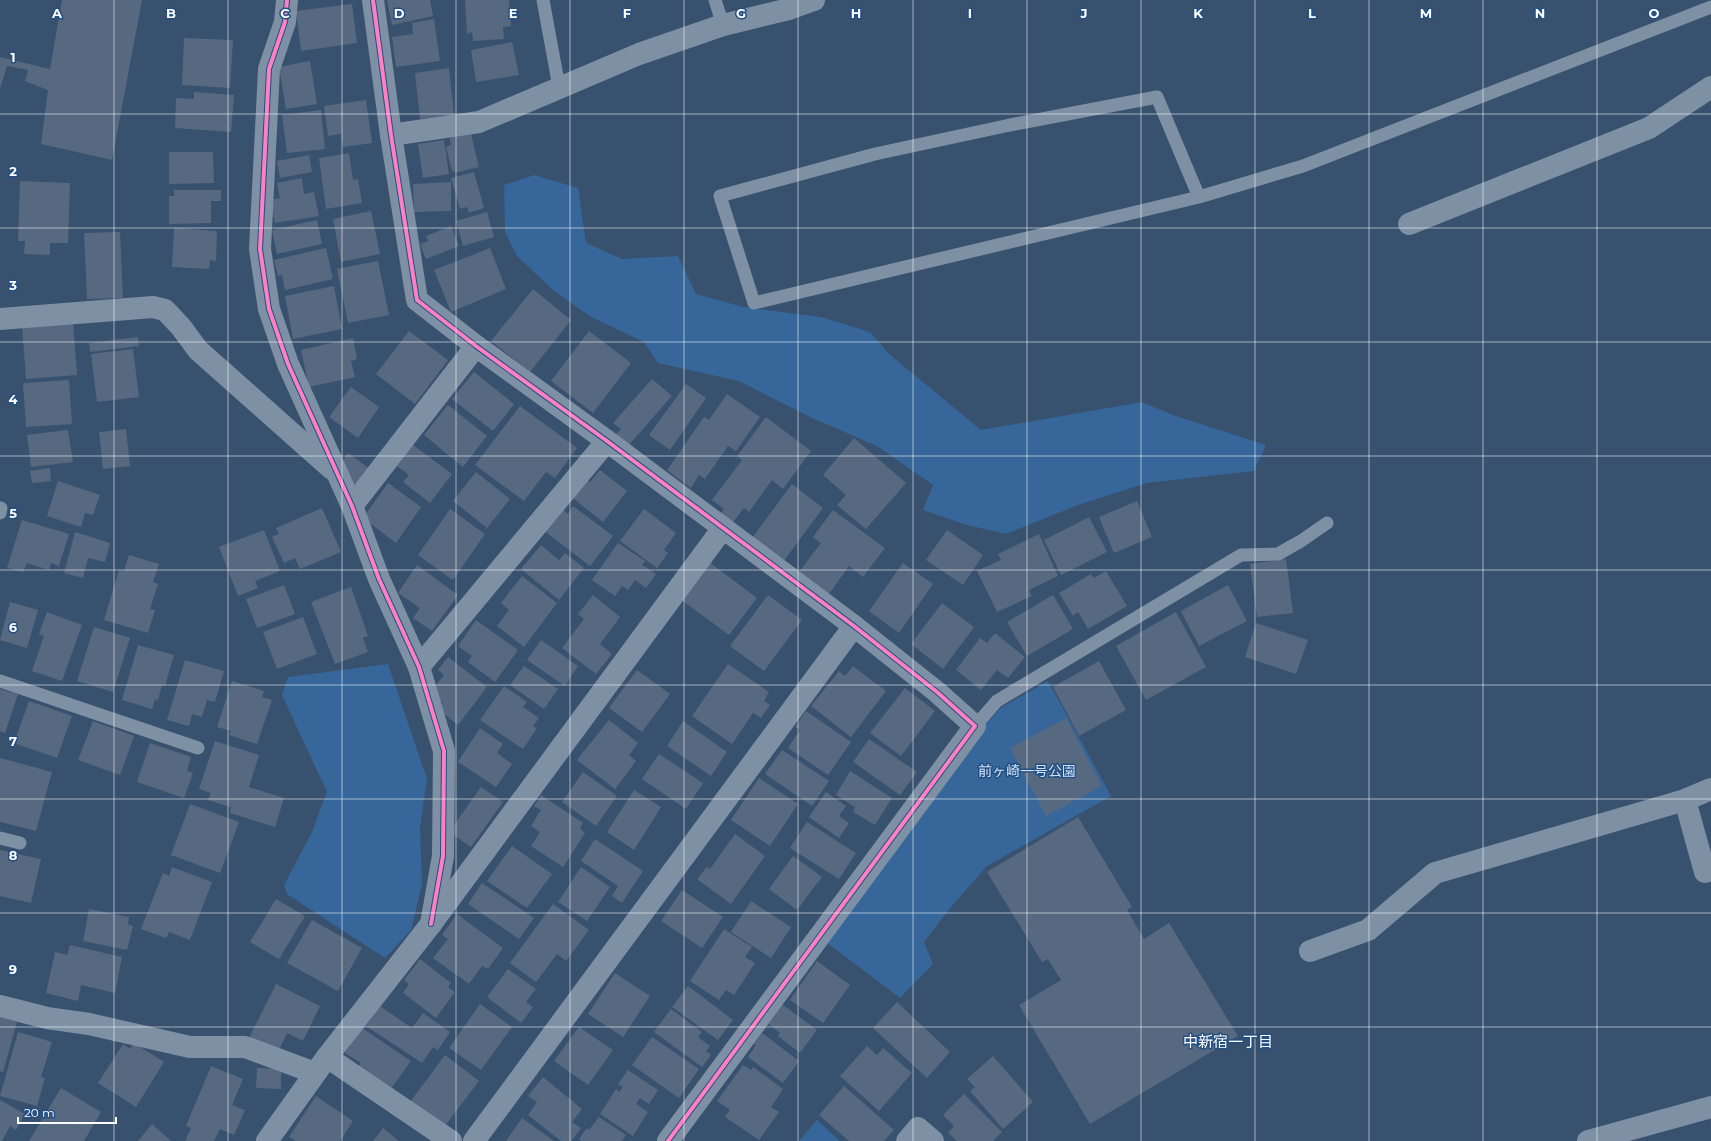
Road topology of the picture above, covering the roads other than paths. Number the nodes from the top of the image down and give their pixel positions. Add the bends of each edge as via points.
1 (287, 0) edge
2 (373, 0) edge
3 (543, 0) edge
4 (715, 0) edge
5 (814, 0) edge
6 (1711, 7) edge
7 (723, 25) junction
8 (559, 87) junction
9 (1711, 87) edge
10 (391, 135) junction
11 (1200, 197) junction
12 (1409, 224) dead end
13 (0, 319) edge
14 (476, 346) junction
15 (607, 441) junction
16 (337, 474) junction
17 (352, 506) junction
18 (1328, 523) dead end
19 (723, 528) junction
20 (854, 626) junction
21 (418, 667) junction
22 (0, 681) edge
23 (975, 726) junction
24 (198, 748) dead end
25 (1711, 789) edge
26 (1685, 800) junction
27 (0, 838) edge
28 (20, 843) dead end
29 (1711, 870) edge
30 (431, 924) junction
31 (1310, 951) dead end
32 (0, 1006) edge
33 (321, 1065) junction
34 (1711, 1107) edge
35 (267, 1141) edge
36 (451, 1141) edge
37 (474, 1141) edge
38 (668, 1141) edge
39 (906, 1141) edge
40 (933, 1141) edge
41 (1588, 1141) edge

1 - 16 street via 285,22 269,70 260,249 270,309 283,350
2 - 10 street
3 - 8 lane
4 - 7 lane
5 - 7 street via 789,9
6 - 11 lane via 1303,166
7 - 8 street via 639,54
8 - 10 street via 479,122
9 - 12 street via 1649,128
10 - 14 street via 417,300
11 - 11 lane via 1157,97 875,154 720,196 754,303
13 - 16 street via 153,307 165,310 182,327 198,350
14 - 15 street
14 - 17 street
15 - 19 street
15 - 21 street
16 - 17 street
17 - 21 street via 379,579
18 - 23 lane via 1278,554 1241,555 997,701
19 - 20 street
19 - 30 street
20 - 23 street via 937,692
20 - 37 street
21 - 30 street via 444,751 443,856
22 - 24 lane
23 - 38 street
25 - 26 street
26 - 29 street via 1705,872
26 - 31 street via 1435,874 1368,930
27 - 28 lane
30 - 33 street
32 - 33 street via 190,1047 245,1047
33 - 35 street
33 - 36 street
34 - 41 street
39 - 40 street via 918,1128

